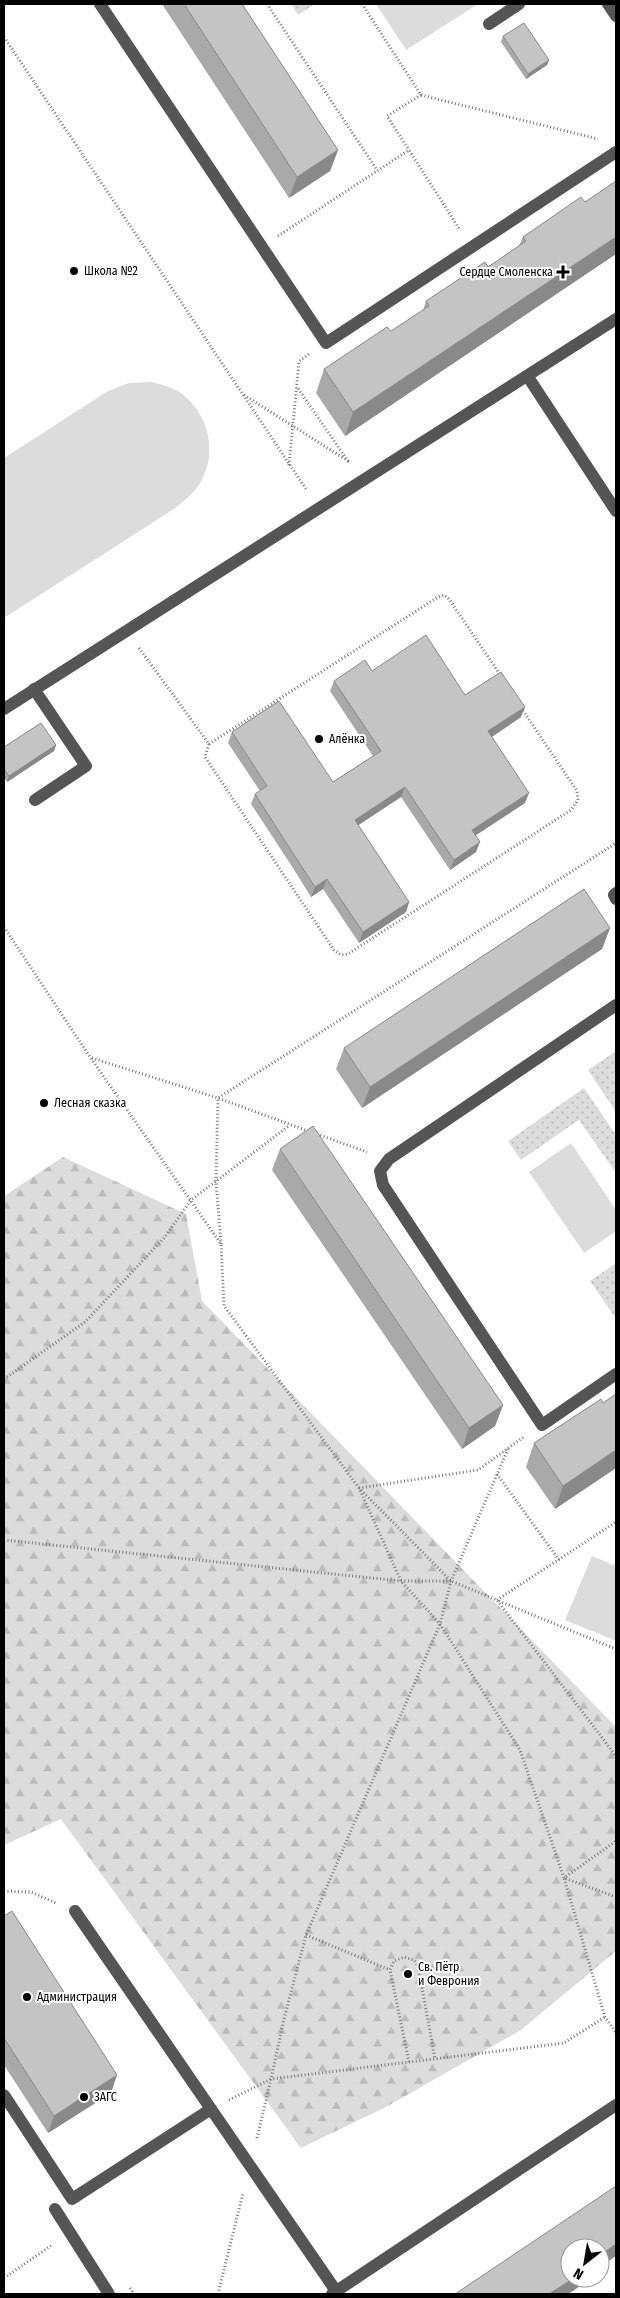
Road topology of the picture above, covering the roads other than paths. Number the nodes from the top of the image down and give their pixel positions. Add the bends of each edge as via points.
1 (100, 4) edge
2 (520, 4) edge
3 (608, 4) edge
4 (616, 16) edge
5 (489, 24) dead end
6 (616, 152) edge
7 (616, 319) edge
8 (528, 376) junction
9 (616, 509) edge
10 (34, 689) junction
11 (4, 708) edge
12 (35, 800) dead end
13 (616, 893) edge
14 (616, 899) edge
15 (616, 1005) edge
16 (616, 1374) edge
17 (75, 1910) road end
18 (4, 2095) edge
19 (616, 2105) edge
20 (211, 2109) junction
21 (55, 2209) dead end
22 (334, 2293) edge
23 (109, 2294) edge

1 - 6 street via 326,343
2 - 5 street
3 - 4 street
7 - 8 street
8 - 9 street
8 - 10 street
10 - 11 street
10 - 12 street via 86,766
13 - 14 street
15 - 16 street via 389,1159 380,1171 383,1185 542,1424
17 - 20 street
18 - 20 street via 72,2199
19 - 22 street
20 - 22 street
21 - 23 street

